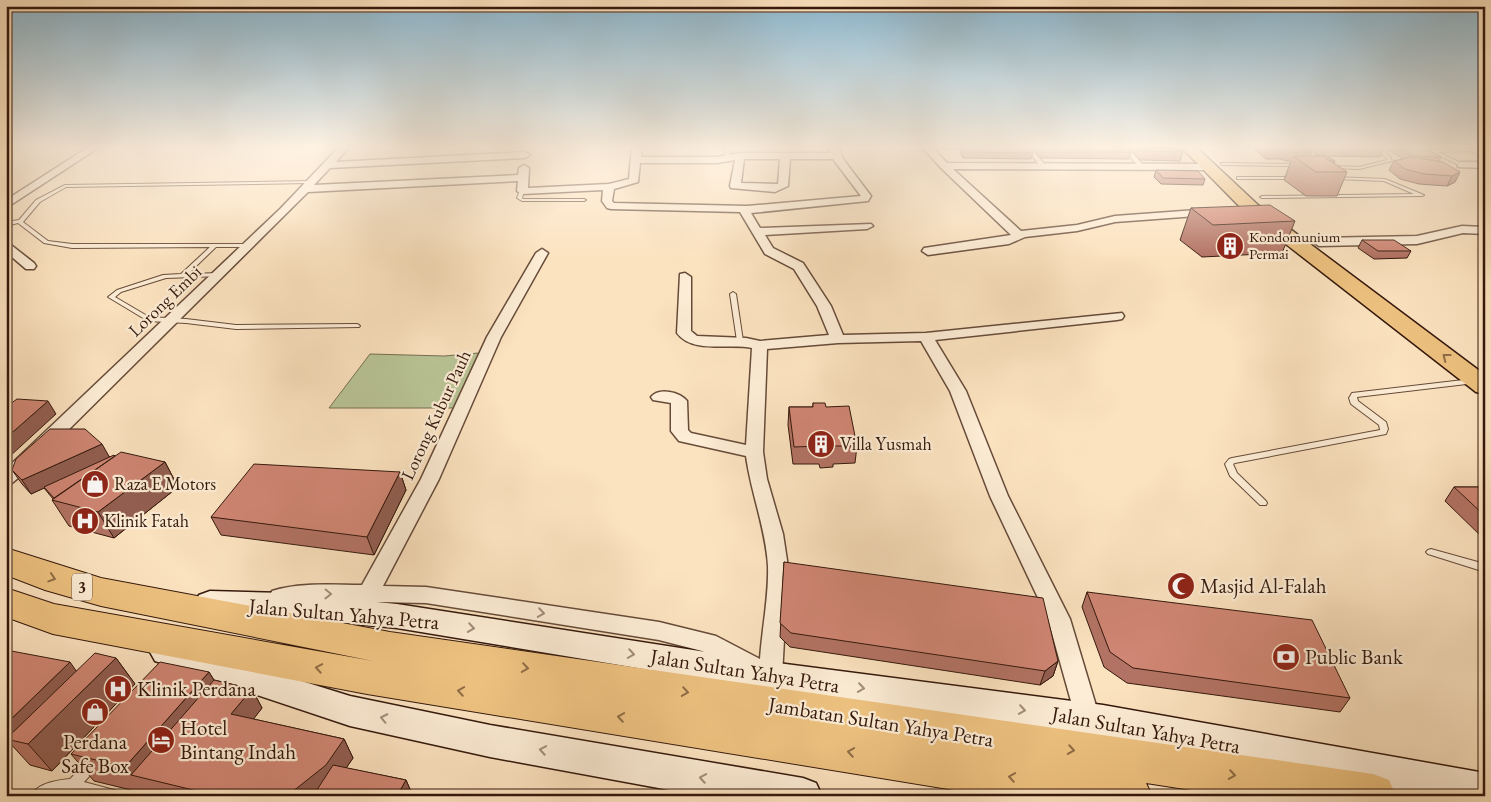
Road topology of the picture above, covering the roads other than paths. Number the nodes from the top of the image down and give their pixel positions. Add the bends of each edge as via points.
1 (39, 183) edge
2 (356, 183) edge
3 (523, 183) edge
4 (626, 183) edge
5 (736, 183) edge
6 (783, 183) edge
7 (860, 183) edge
8 (963, 183) edge
9 (1231, 183) edge
10 (1241, 183) edge
11 (1393, 183) edge
12 (307, 185) junction
13 (609, 187) junction
14 (522, 191) junction
15 (584, 200) dead end
16 (6, 205) edge
17 (1250, 206) junction
18 (747, 210) junction
19 (1222, 211) edge
20 (20, 220) junction
21 (6, 224) edge
22 (866, 226) dead end
23 (1485, 231) edge
24 (756, 232) junction
25 (1019, 236) junction
26 (1319, 242) junction
27 (6, 245) edge
28 (249, 245) junction
29 (215, 246) junction
30 (543, 251) dead end
31 (928, 251) dead end
32 (30, 266) dead end
33 (219, 275) junction
34 (182, 276) junction
35 (685, 277) dead end
36 (734, 294) dead end
37 (1117, 316) dead end
38 (172, 320) junction
39 (357, 326) dead end
40 (926, 337) junction
41 (838, 339) junction
42 (740, 341) junction
43 (760, 345) junction
44 (1482, 378) edge
45 (659, 397) dead end
46 (754, 452) junction
47 (6, 479) edge
48 (1263, 503) dead end
49 (1432, 552) dead end
50 (6, 561) edge
51 (1485, 568) edge
52 (368, 594) junction
53 (6, 602) edge
54 (161, 603) junction
55 (209, 604) junction
56 (6, 614) edge
57 (68, 622) junction
58 (378, 662) junction
59 (770, 676) junction
60 (1088, 718) junction
61 (1244, 747) junction
62 (99, 757) edge
63 (73, 785) junction
64 (1485, 790) edge
65 (37, 796) edge
66 (114, 796) edge
67 (803, 796) edge
68 (1129, 796) edge
69 (1373, 796) edge
70 (1380, 796) edge

1 - 16 street
2 - 12 street
3 - 14 street
4 - 13 street
5 - 6 street via 735,186 775,189 783,187
7 - 18 street via 866,196 864,199
8 - 25 street
9 - 17 main road
10 - 17 main road
11 - 17 lane via 1422,195
12 - 20 lane via 65,186 38,201
12 - 28 street, Lorong Embi
13 - 14 street
13 - 18 street via 608,204 616,207
14 - 15 lane via 519,198 522,200
17 - 26 main road
44 -> 17 main road
18 - 24 street via 745,213
19 - 25 street via 1115,218 1077,228
20 - 21 lane
20 - 29 lane via 50,243 76,246
22 - 24 street
23 - 26 street via 1462,229 1445,236 1417,240
24 - 41 street via 772,254 800,266 824,306
25 - 31 street
26 - 44 main road
27 - 32 street
28 - 29 lane
28 - 33 street, Lorong Embi
29 - 34 lane
30 - 52 street, Lorong Kubur Pauh via 494,337 430,479
33 - 34 lane
33 - 38 street, Lorong Embi
34 - 38 lane via 158,278 119,291 111,297 146,319
35 - 42 street via 684,333 694,340
36 - 42 lane
37 - 40 street
38 - 39 lane via 236,327
38 - 47 street, Lorong Embi
40 - 41 street
40 - 60 street via 958,391 999,496 1048,606 1062,628
41 - 43 street
42 - 43 street
43 - 46 street
44 - 48 lane via 1355,395 1354,402 1383,424 1383,432 1232,461 1229,464 1233,474
45 - 46 street via 672,397 679,401 680,431 685,437
46 - 59 street via 758,479 783,568
49 - 51 lane
50 -> 54 highway, Jalan Sultan Yahya Petra / 3 via 101,592
55 -> 52 street via 312,594
52 -> 59 street via 435,596 659,631 708,642
53 - 57 highway, 3
54 - 55 main road, Jalan Sultan Yahya Petra / 3
54 - 58 highway
55 -> 59 main road, Jalan Sultan Yahya Petra / 3 via 286,605 397,616
56 - 57 main road
58 -> 57 highway
67 -> 57 main road, 3 via 490,741 350,711 186,663
68 -> 58 highway, Jambatan Sultan Yahya Petra
58 -> 69 highway, Jambatan Sultan Yahya Petra
59 -> 60 main road, Jalan Sultan Yahya Petra / 3
60 - 61 main road, Jalan Sultan Yahya Petra / 3
61 - 64 main road, Jalan Sultan Yahya Petra / 3
61 - 70 main road
62 - 63 lane
63 - 65 lane via 54,786
63 - 66 lane

